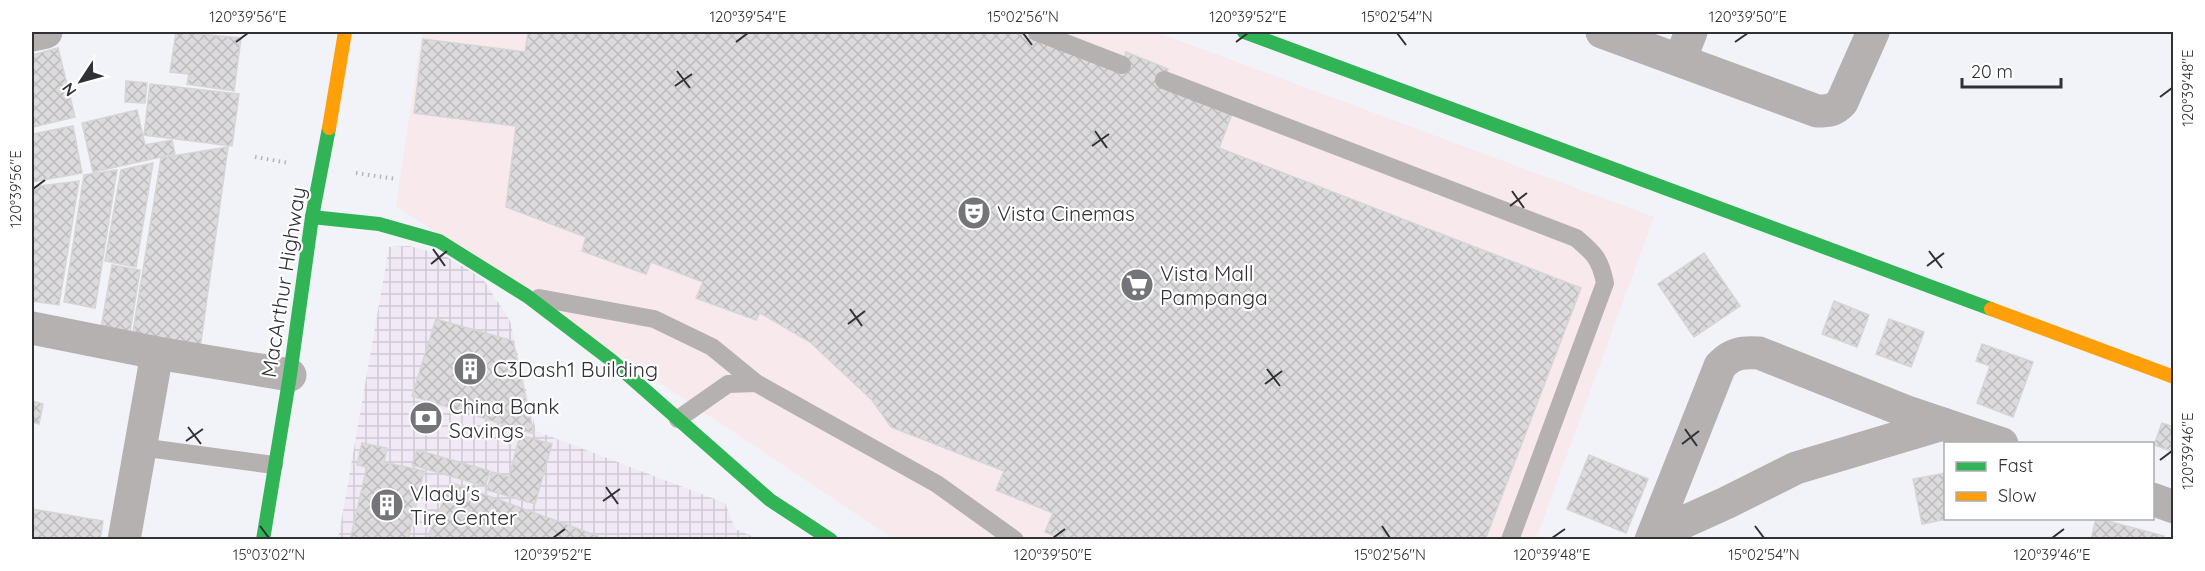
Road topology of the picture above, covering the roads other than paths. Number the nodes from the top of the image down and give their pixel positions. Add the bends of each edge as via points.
1 (345, 32) edge
2 (1037, 32) edge
3 (1244, 32) edge
4 (1602, 32) edge
5 (1873, 32) edge
6 (1686, 46) edge
7 (1122, 65) dead end
8 (1164, 80) dead end
9 (312, 216) junction
10 (527, 296) junction
11 (32, 328) edge
12 (157, 353) junction
13 (290, 375) junction
14 (2174, 376) edge
15 (756, 383) junction
16 (678, 419) junction
17 (1943, 424) junction
18 (1996, 442) edge
19 (140, 447) junction
20 (274, 465) junction
21 (2154, 500) edge
22 (2174, 507) edge
23 (1652, 538) edge
24 (124, 540) edge
25 (263, 540) edge
26 (831, 540) edge
27 (1015, 540) edge
28 (1510, 540) edge

1 - 9 main road, MacArthur Highway
2 - 7 lane
3 - 14 main road
4 - 6 street
5 - 6 street via 1842,102 1827,111 1817,111
8 - 28 lane via 1576,238 1601,264 1605,283
9 - 10 main road via 379,224 439,240
9 - 13 main road, MacArthur Highway
10 - 15 lane via 654,318 712,347
10 - 16 main road via 611,360
11 - 12 street
12 - 13 street
12 - 19 street
13 - 20 main road, MacArthur Highway
15 - 16 lane via 728,384
15 - 27 lane via 937,484
16 - 26 main road via 770,500
17 - 18 street
17 - 23 street via 1796,468
17 - 23 street via 1758,353 1741,352 1720,366
19 - 20 lane
19 - 24 street
20 - 25 main road, MacArthur Highway
21 - 22 street

